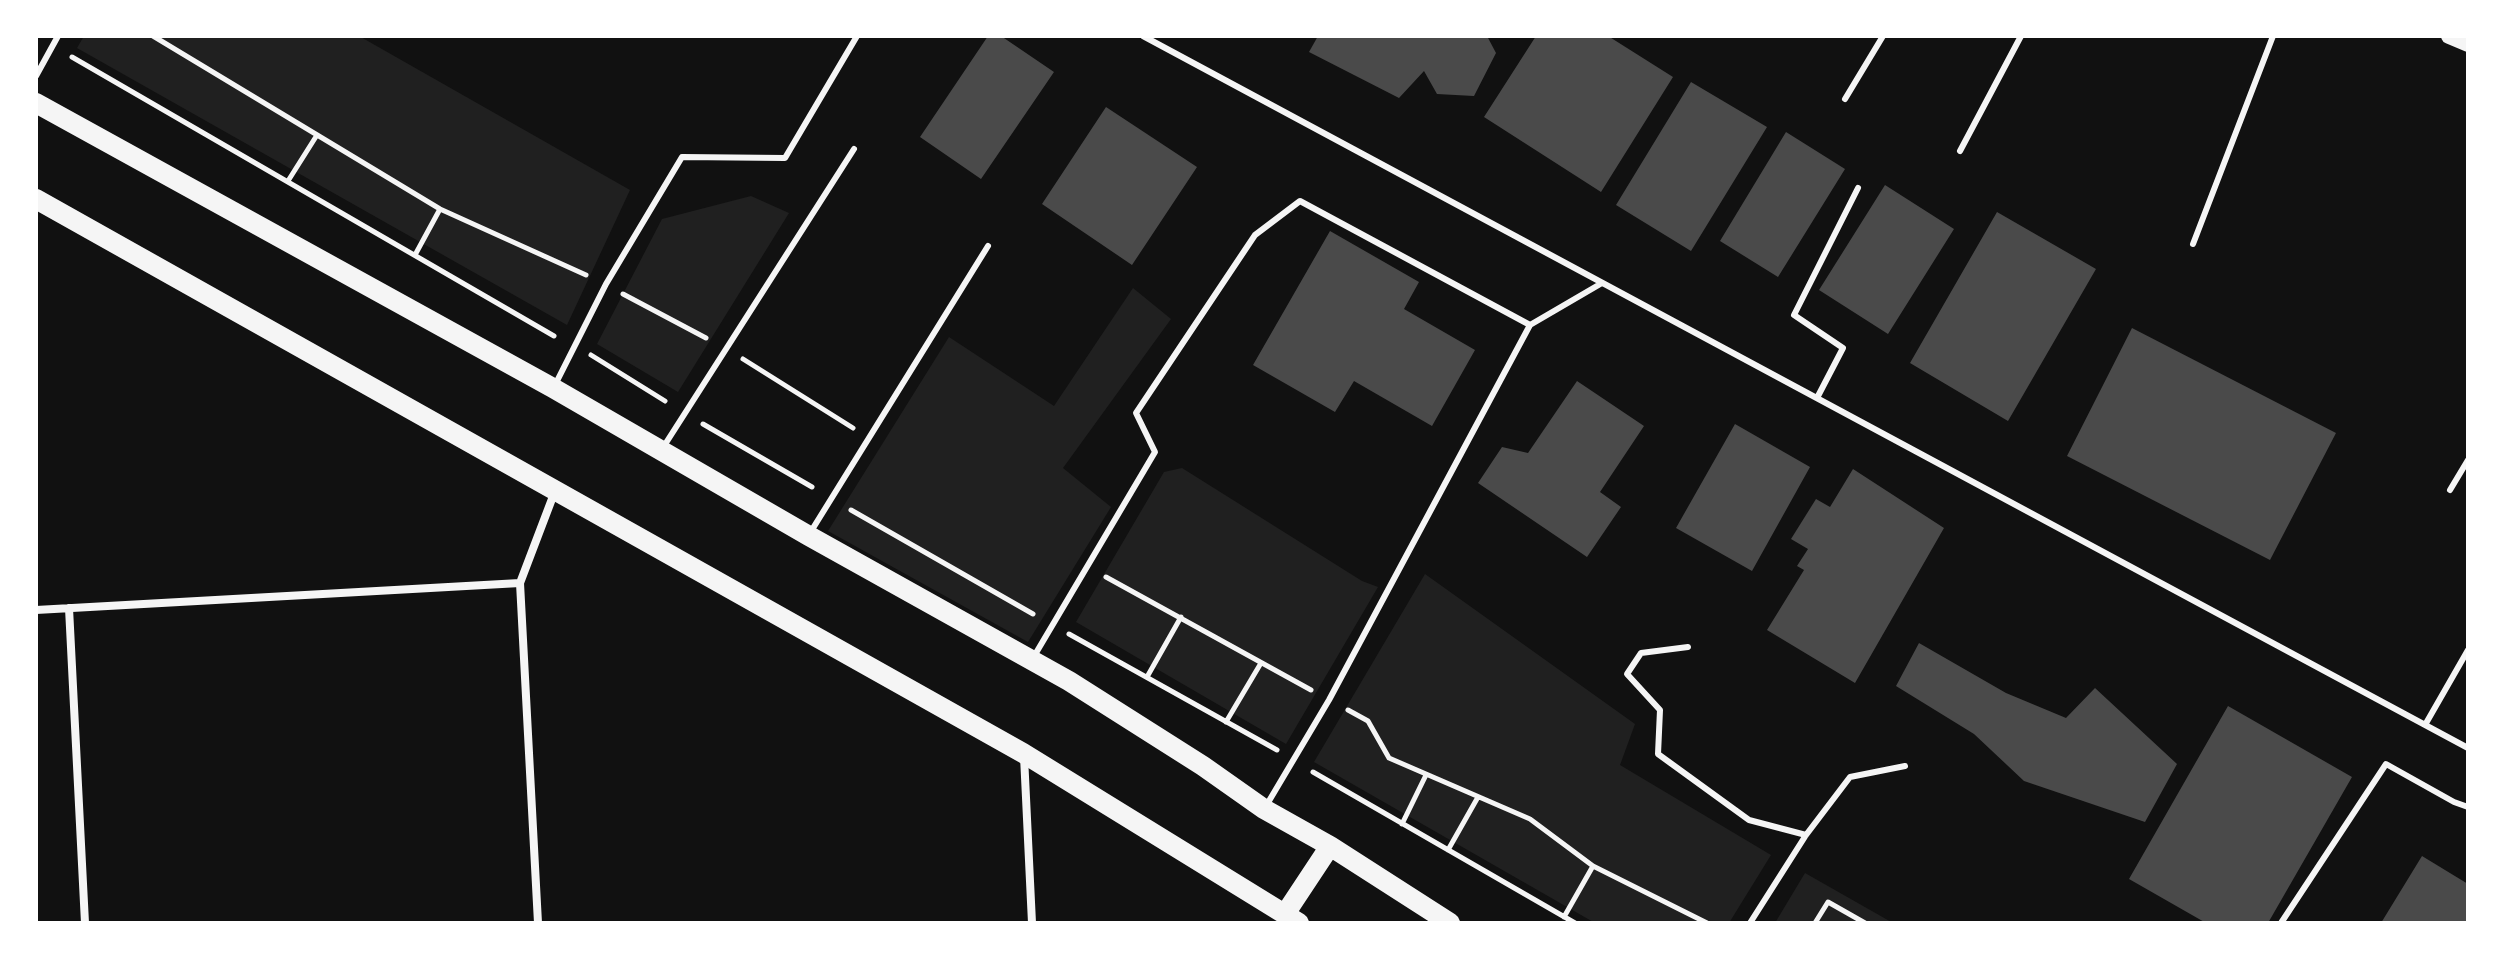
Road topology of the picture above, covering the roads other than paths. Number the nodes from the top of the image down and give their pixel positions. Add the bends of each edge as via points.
1 (58, 36) edge
2 (857, 36) edge
3 (1143, 36) edge
4 (1883, 36) edge
5 (2021, 36) edge
6 (2273, 36) edge
7 (2449, 36) edge
8 (2468, 44) edge
9 (36, 76) edge
10 (1845, 99) dead end
11 (36, 103) edge
12 (854, 149) dead end
13 (1960, 151) dead end
14 (1858, 188) dead end
15 (36, 199) edge
16 (2193, 244) dead end
17 (988, 246) dead end
18 (1602, 283) junction
19 (1530, 325) junction
20 (553, 388) junction
21 (1817, 398) junction
22 (661, 450) junction
23 (2468, 460) edge
24 (556, 490) junction
25 (2450, 490) dead end
26 (809, 536) junction
27 (520, 583) junction
28 (69, 608) junction
29 (36, 610) edge
30 (1688, 647) dead end
31 (2468, 650) edge
32 (1032, 661) junction
33 (2425, 725) junction
34 (2468, 748) edge
35 (1023, 753) junction
36 (1905, 766) dead end
37 (2468, 807) edge
38 (1264, 809) junction
39 (1806, 835) junction
40 (1330, 846) junction
41 (1292, 919) edge
42 (85, 923) edge
43 (538, 923) edge
44 (1032, 923) edge
45 (1450, 923) edge
46 (1750, 923) edge
47 (2281, 923) edge

1 - 9 lane
2 - 20 lane via 785,158 682,157 606,284
3 - 18 lane
4 - 10 lane
5 - 13 lane
6 - 16 lane
7 - 8 main road
11 - 20 main road
12 - 22 lane
14 - 21 lane via 1794,315 1843,348
15 - 24 main road
17 - 26 lane
18 - 19 lane
18 - 21 lane
19 - 32 lane via 1300,201 1255,235 1136,413 1155,452
19 - 38 lane via 1329,700
20 - 22 main road
21 - 33 lane
22 - 26 main road
23 - 25 lane
24 - 27 street
24 - 35 main road
26 - 32 main road
27 - 28 street
27 - 43 street
28 - 29 street
28 - 42 street
30 - 39 lane via 1641,653 1627,674 1660,710 1658,754 1749,820
31 - 33 lane
32 - 38 main road
33 - 34 lane
35 - 41 main road
35 - 44 street
36 - 39 lane via 1850,777
37 - 47 lane via 2386,764
38 - 40 main road
39 - 46 lane
40 - 41 main road
40 - 45 main road

